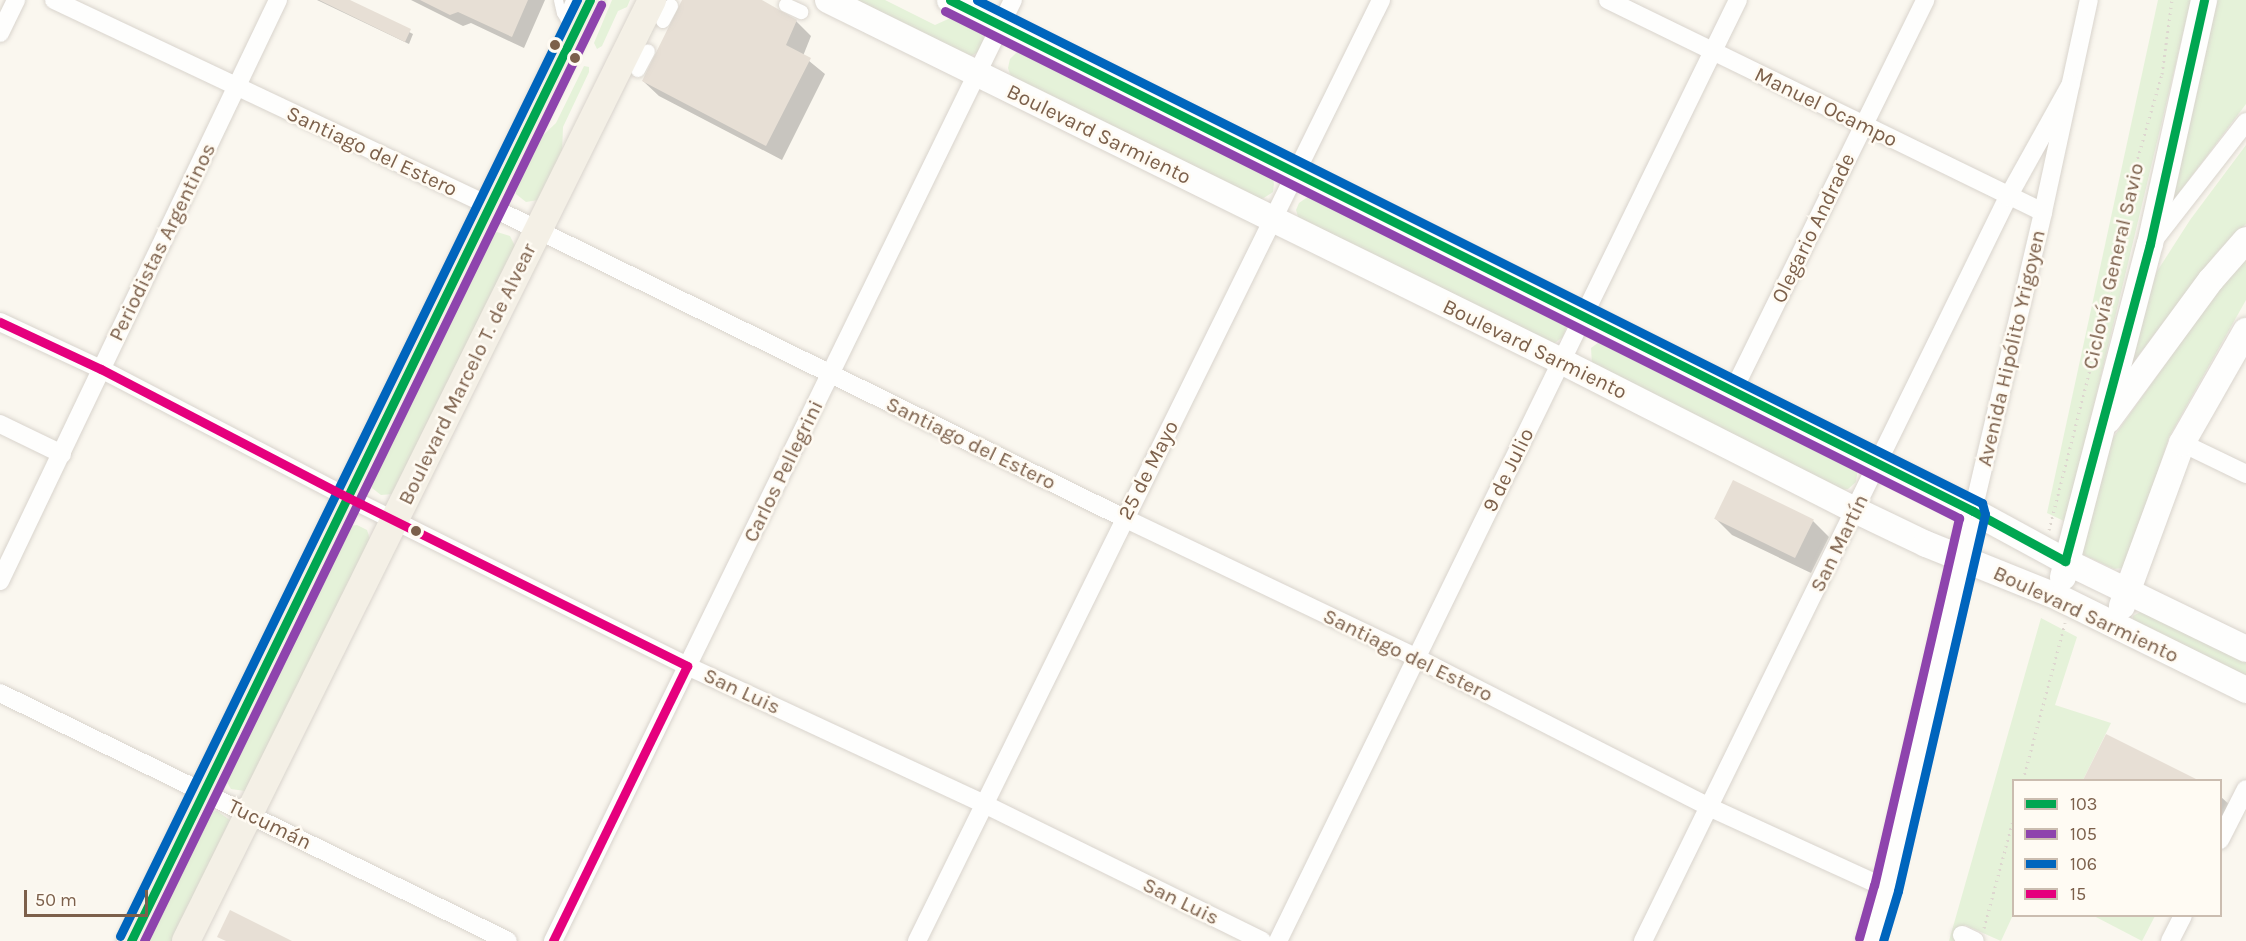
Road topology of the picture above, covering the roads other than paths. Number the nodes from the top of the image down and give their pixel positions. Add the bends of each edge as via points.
1 (16, 0) edge
2 (54, 0) edge
3 (278, 0) edge
4 (558, 0) edge
5 (570, 0) edge
6 (590, 0) edge
7 (828, 0) edge
8 (950, 0) edge
9 (1013, 0) edge
10 (1381, 0) edge
11 (1608, 0) edge
12 (1738, 0) edge
13 (1925, 0) edge
14 (2090, 0) edge
15 (2204, 0) edge
16 (781, 2) edge
17 (667, 6) edge
18 (801, 12) dead end
19 (1000, 25) junction
20 (0, 33) edge
21 (574, 33) junction
22 (648, 51) dead end
23 (1713, 51) junction
24 (638, 70) dead end
25 (976, 74) junction
26 (2071, 84) junction
27 (237, 87) junction
28 (2246, 122) edge
29 (1863, 125) junction
30 (1297, 173) junction
31 (2008, 197) junction
32 (489, 207) junction
33 (2043, 212) junction
34 (1273, 221) junction
35 (538, 230) junction
36 (2246, 240) edge
37 (2150, 244) junction
38 (1583, 316) junction
39 (0, 322) edge
40 (2246, 331) edge
41 (1561, 362) junction
42 (101, 369) junction
43 (831, 374) junction
44 (1733, 391) junction
45 (0, 424) edge
46 (2099, 434) junction
47 (2182, 443) junction
48 (62, 454) junction
49 (1878, 464) junction
50 (2246, 474) edge
51 (347, 497) junction
52 (1855, 510) junction
53 (1973, 511) junction
54 (1124, 518) junction
55 (395, 519) junction
56 (1963, 558) junction
57 (2065, 561) junction
58 (0, 581) edge
59 (2128, 591) junction
60 (2065, 601) junction
61 (2114, 624) junction
62 (2246, 649) edge
63 (1416, 658) junction
64 (687, 666) junction
65 (2246, 690) edge
66 (0, 693) edge
67 (2246, 789) edge
68 (205, 792) junction
69 (984, 804) junction
70 (1711, 807) junction
71 (249, 813) junction
72 (2222, 836) edge
73 (1886, 888) junction
74 (2182, 917) edge
75 (131, 941) edge
76 (186, 941) edge
77 (508, 941) edge
78 (553, 941) edge
79 (917, 941) edge
80 (1262, 941) edge
81 (1278, 941) edge
82 (1643, 941) edge
83 (1870, 941) edge
84 (2170, 941) edge

1 - 20 street
2 - 27 street, Santiago del Estero
3 - 27 street, Periodistas Argentinos
4 - 21 lane
5 - 21 lane via 567,7
6 - 21 main road
7 - 25 main road, Boulevard Sarmiento
8 - 19 main road, Boulevard Sarmiento
9 - 19 street, Carlos Pellegrini
10 - 30 street, 25 de Mayo
11 - 23 street, Manuel Ocampo
12 - 23 street, 9 de Julio
13 - 29 street, Olegario Andrade
14 - 26 street, Avenida Hipólito Yrigoyen
15 - 37 main road
16 - 18 street
17 - 35 main road, Boulevard Marcelo T. de Alvear
19 - 25 street, Carlos Pellegrini
19 - 30 main road, Boulevard Sarmiento
21 - 32 main road
22 - 24 street
23 - 29 street, Manuel Ocampo
23 - 38 street, 9 de Julio
25 - 34 main road, Boulevard Sarmiento
25 - 43 street, Carlos Pellegrini
26 - 31 street, San Martín
26 - 33 street, Avenida Hipólito Yrigoyen
27 - 32 street, Santiago del Estero
27 - 42 street, Periodistas Argentinos
28 - 37 street
29 - 31 street, Manuel Ocampo
29 - 44 street, Olegario Andrade
30 - 34 street, 25 de Mayo
30 - 38 main road, Boulevard Sarmiento
31 - 33 street, Manuel Ocampo
31 - 49 street, San Martín
32 - 35 street, Santiago del Estero
32 - 51 main road
33 - 53 street, Avenida Hipólito Yrigoyen
34 - 41 main road, Boulevard Sarmiento
34 - 54 street, 25 de Mayo
35 - 43 street, Santiago del Estero
35 - 55 main road, Boulevard Marcelo T. de Alvear
36 - 46 main road via 2211,280
37 - 46 main road
38 - 41 street, 9 de Julio
38 - 44 main road, Boulevard Sarmiento
39 - 42 street, San Luis
40 - 47 main road
41 - 52 main road, Boulevard Sarmiento
41 - 63 street, 9 de Julio
42 - 48 street, Periodistas Argentinos
42 - 51 street, San Luis
43 - 54 street, Santiago del Estero
43 - 64 street, Carlos Pellegrini
44 - 49 main road, Boulevard Sarmiento
45 - 48 street
46 - 57 main road
47 - 50 street
47 - 59 main road
48 - 58 street, Periodistas Argentinos
49 - 52 street, San Martín
49 - 53 main road, Boulevard Sarmiento
51 - 55 street, San Luis
51 - 68 main road
52 - 56 main road, Boulevard Sarmiento
52 - 70 street, San Martín
53 - 56 main road, Avenida Hipólito Yrigoyen
53 - 57 main road, Boulevard Sarmiento
54 - 63 street, Santiago del Estero
54 - 69 street, 25 de Mayo
55 - 64 street, San Luis
55 - 71 main road, Boulevard Marcelo T. de Alvear
56 - 60 main road, Boulevard Sarmiento
56 - 73 main road, Avenida Hipólito Yrigoyen
57 - 59 main road, Boulevard Sarmiento
57 - 60 main road
59 - 61 main road
59 - 62 main road, Boulevard Sarmiento
60 - 61 main road, Boulevard Sarmiento
61 - 65 main road, Boulevard Sarmiento
63 - 70 street, Santiago del Estero
63 - 81 street, 9 de Julio
64 - 69 street, San Luis
64 - 78 street, Carlos Pellegrini
66 - 68 street, Tucumán
67 - 72 street
68 - 71 street, Tucumán
68 - 75 main road
69 - 79 street, 25 de Mayo
69 - 80 street, San Luis
70 - 73 street, Santiago del Estero
70 - 82 street, San Martín
71 - 76 main road, Boulevard Marcelo T. de Alvear
71 - 77 street, Tucumán
73 - 83 main road, Avenida Hipólito Yrigoyen
74 - 84 street

